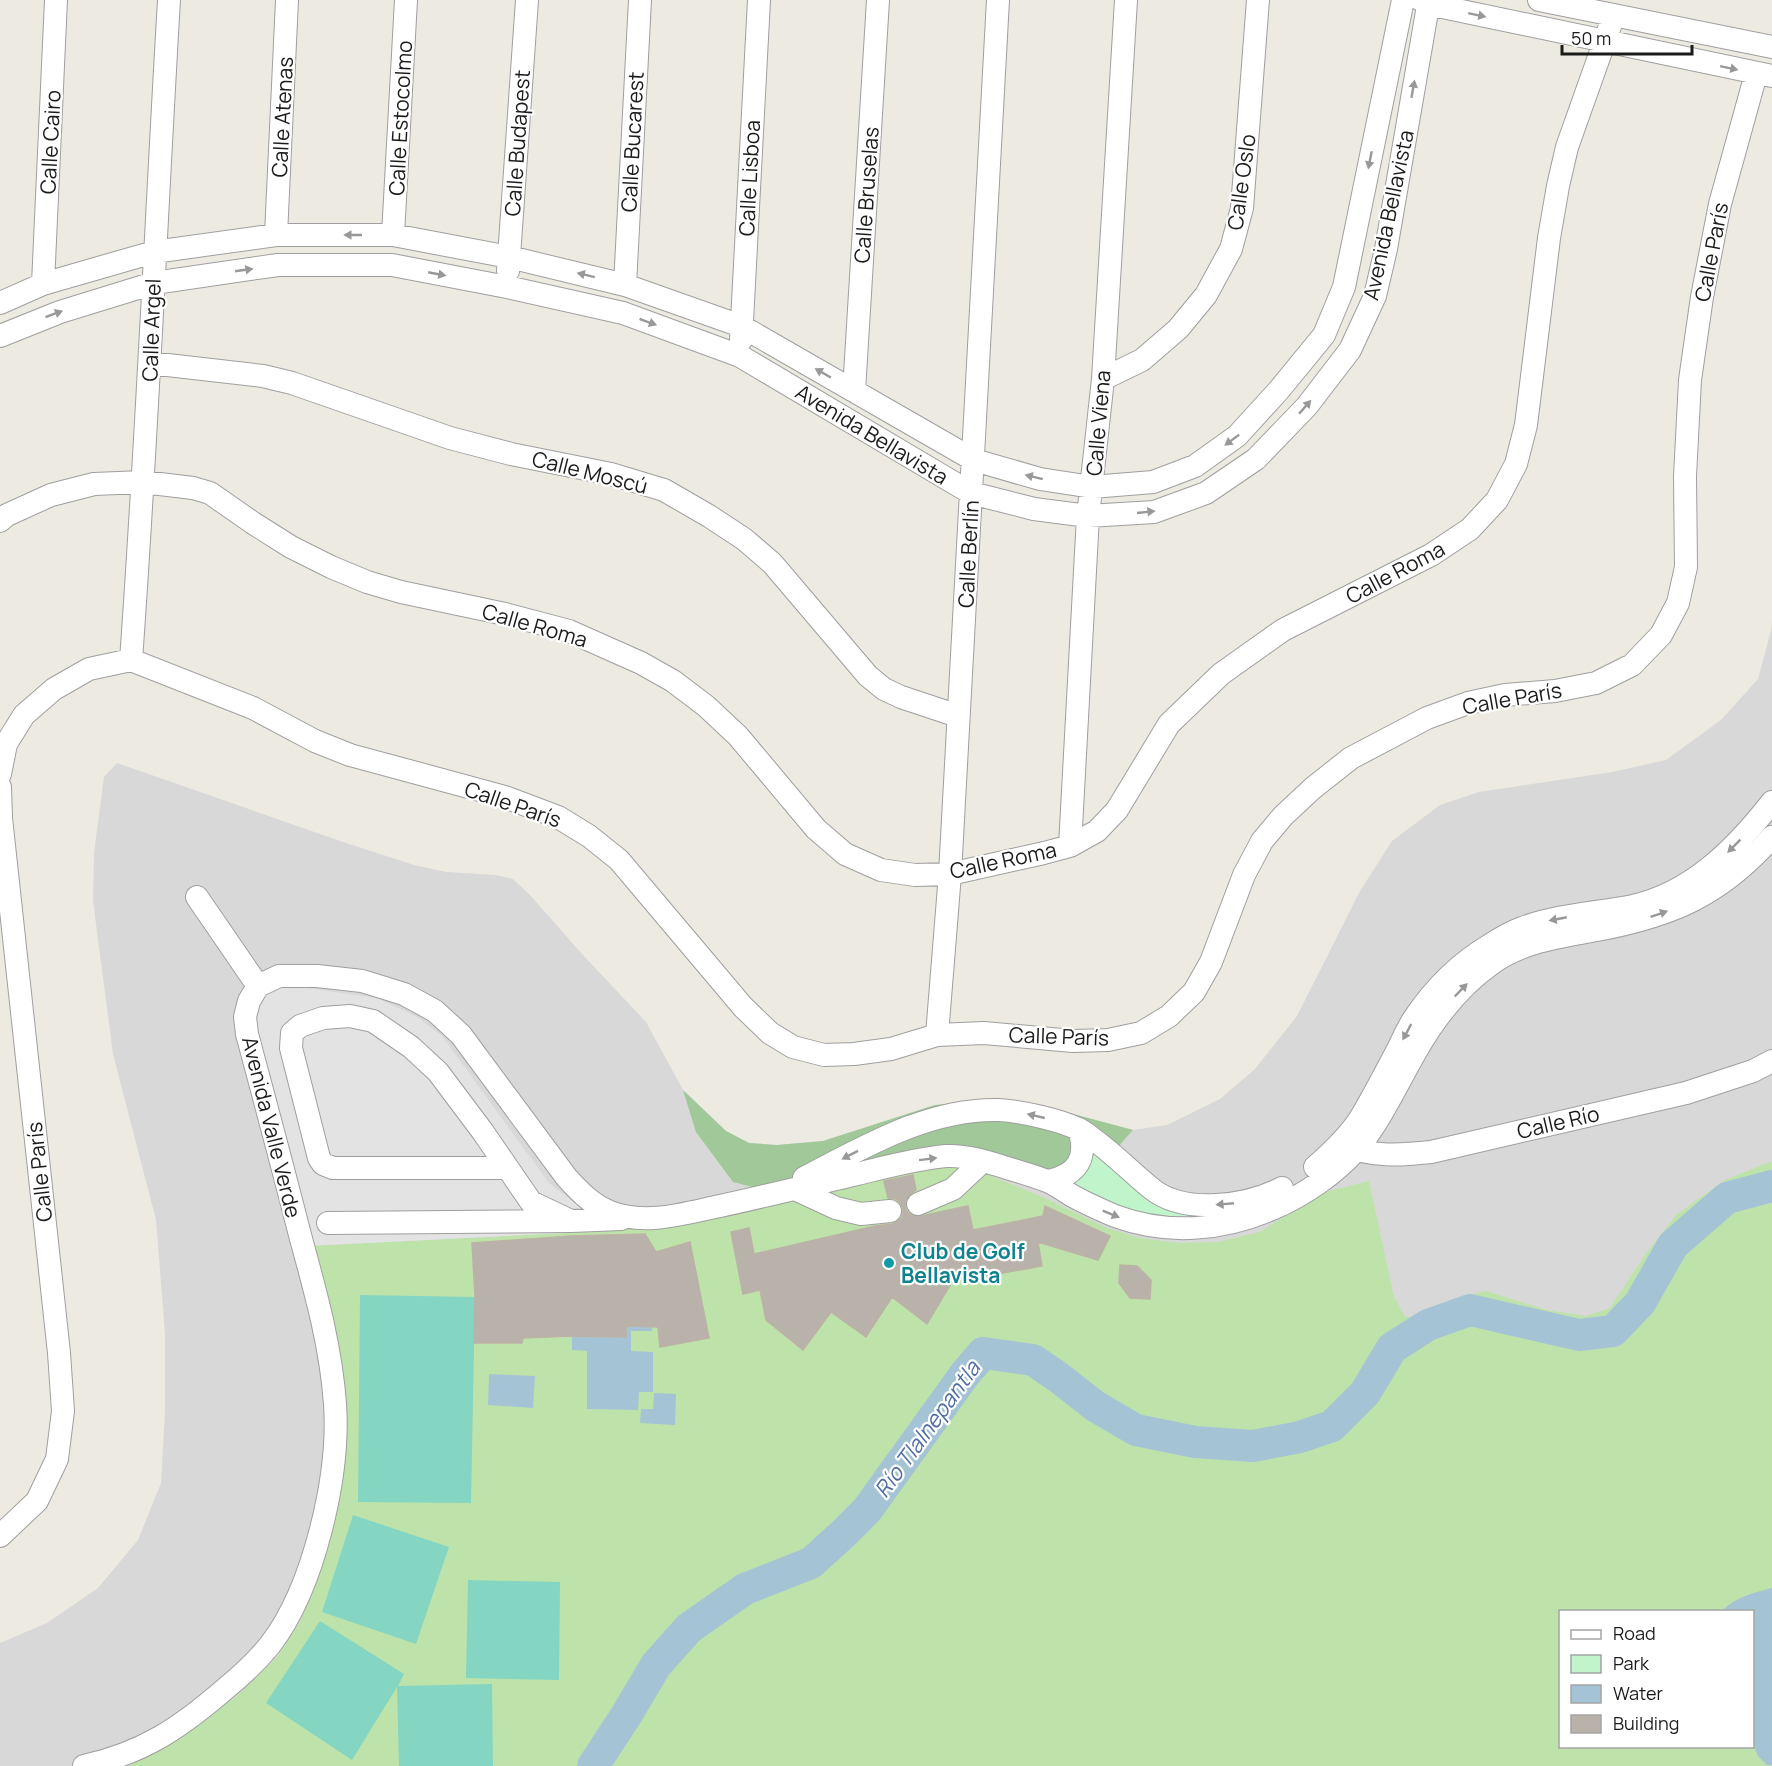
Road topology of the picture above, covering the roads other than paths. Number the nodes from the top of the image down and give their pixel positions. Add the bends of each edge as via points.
1 (56, 0) edge
2 (169, 0) edge
3 (287, 0) edge
4 (406, 0) edge
5 (527, 0) edge
6 (639, 0) edge
7 (759, 0) edge
8 (878, 0) edge
9 (998, 0) edge
10 (1126, 0) edge
11 (1258, 0) edge
12 (1403, 0) edge
13 (1539, 0) edge
14 (1426, 1) edge
15 (1614, 15) junction
16 (1604, 42) junction
17 (1772, 47) edge
18 (1764, 75) edge
19 (276, 235) junction
20 (393, 235) junction
21 (154, 252) junction
22 (509, 256) junction
23 (43, 284) junction
24 (154, 284) junction
25 (625, 285) junction
26 (507, 287) junction
27 (0, 303) edge
28 (741, 326) junction
29 (0, 336) edge
30 (740, 356) junction
31 (150, 363) junction
32 (1102, 379) junction
33 (854, 391) junction
34 (974, 460) junction
35 (143, 482) junction
36 (1092, 487) junction
37 (971, 493) junction
38 (1088, 516) junction
39 (0, 521) edge
40 (130, 660) junction
41 (958, 716) junction
42 (0, 774) edge
43 (0, 787) edge
44 (1772, 802) edge
45 (0, 818) edge
46 (1772, 837) edge
47 (1070, 846) junction
48 (950, 874) junction
49 (197, 897) dead end
50 (258, 986) junction
51 (937, 1035) junction
52 (1772, 1061) edge
53 (1079, 1129) junction
54 (1348, 1146) junction
55 (983, 1161) junction
56 (506, 1168) junction
57 (1049, 1181) junction
58 (795, 1189) junction
59 (769, 1196) junction
60 (918, 1204) dead end
61 (890, 1211) dead end
62 (638, 1218) junction
63 (571, 1221) junction
64 (328, 1223) dead end
65 (0, 1536) edge
66 (84, 1766) edge

1 - 23 street, Calle Cairo
2 - 21 street, Calle Argel
3 - 19 street, Calle Atenas
4 - 20 street, Calle Estocolmo
5 - 22 street, Calle Budapest
6 - 25 street, Calle Bucarest
7 - 28 street, Calle Lisboa
8 - 33 street, Calle Bruselas
9 - 34 street, Calle Berlín
10 - 32 street, Calle Viena
11 - 32 street, Calle Oslo via 1242,208 1231,249 1206,295 1178,329 1142,360
12 -> 36 street, Avenida Bellavista via 1344,287 1324,335 1237,436 1195,466 1153,482
13 - 15 street
14 -> 16 street, Avenida Bellavista
38 -> 14 street, Avenida Bellavista via 1154,512 1206,493 1256,459 1307,406 1350,350 1375,296 1386,249
15 - 16 street, Calle Roma
15 - 17 street
16 -> 18 street, Avenida Bellavista
16 - 47 street, Calle Roma via 1560,176 1526,425 1516,464 1497,500 1470,529 1431,555 1283,630 1221,674 1169,724 1117,810 1097,831
18 - 51 street, Calle París via 1720,204 1702,297 1690,381 1684,476 1686,567 1678,603 1661,635 1632,665 1596,683 1468,703 1427,718 1351,758 1313,788 1262,841 1244,875 1211,962 1194,992 1169,1016 1140,1034 1108,1041 984,1033
20 -> 19 street, Avenida Bellavista
19 - 21 street, Avenida Bellavista
20 - 22 street, Avenida Bellavista
21 - 23 street, Avenida Bellavista
21 - 24 street, Calle Argel
25 -> 22 street, Avenida Bellavista
22 - 26 street, Calle Budapest
23 - 27 street, Avenida Bellavista
24 -> 26 street, Avenida Bellavista via 278,265 392,265
29 -> 24 street, Avenida Bellavista via 60,312
24 - 31 street, Calle Argel
25 - 28 street, Avenida Bellavista
26 -> 30 street, Avenida Bellavista via 622,313
28 - 30 street, Calle Lisboa
33 -> 28 street, Avenida Bellavista
30 - 37 street, Avenida Bellavista
31 - 35 street, Calle Argel
31 - 41 street, Calle Moscú via 292,383 450,438 611,474 664,490 744,539 772,563 868,676 884,689
32 - 36 street, Calle Viena
33 - 34 street, Avenida Bellavista
36 -> 34 street, Avenida Bellavista via 1040,479
34 - 37 street, Calle Berlín
35 - 39 street, Calle Roma via 94,484 51,495
35 - 40 street, Calle Argel
35 - 48 street, Calle Roma via 210,493 291,547 367,582 568,631 641,663 706,706 738,736 816,829 845,854 881,870 915,875
36 - 38 street, Calle Viena
37 - 38 street, Avenida Bellavista via 1034,509
37 - 41 street, Calle Berlín
38 - 47 street, Calle Viena
40 - 42 street via 89,669 54,689 24,715 6,744
40 - 51 street, Calle París via 253,708 350,755 505,797 558,817 619,860 742,1007 770,1034 793,1047 824,1055 854,1054 891,1049
41 - 48 street, Calle Berlín
43 - 45 street, Calle París
44 -> 54 street via 1716,864 1663,896 1519,929 1462,965 1414,1018
45 - 65 street, Calle París via 63,1411 57,1459 37,1502
54 -> 46 street via 1388,1103 1445,1007 1494,962 1555,937 1652,917 1689,904 1752,861
47 - 48 street, Calle Roma
48 - 51 street, Calle Berlín
49 - 50 street
50 - 62 street via 279,976 362,981 404,994 435,1011 461,1035 585,1198 611,1213
50 - 66 street, Avenida Valle Verde via 245,1017 247,1034 321,1315 335,1404 333,1476 308,1570 292,1610 270,1644 242,1675 175,1730 142,1748
52 - 54 street, Calle Río via 1686,1093 1431,1152 1397,1155
54 -> 53 street via 1268,1195 1207,1206 1181,1202 1154,1191
53 - 57 street via 1081,1157 1063,1178
53 -> 59 street via 1034,1115 999,1110 950,1114 876,1142
57 -> 54 street via 1114,1215 1145,1225 1208,1227 1244,1220 1308,1190 1330,1173
55 - 57 street
58 -> 55 street via 916,1160 950,1156
55 - 60 street via 953,1189
56 - 56 street via 438,1072 411,1047 373,1021 350,1016 323,1018 292,1033 291,1048 323,1164 333,1168
56 - 63 street via 531,1202
58 - 59 street
58 - 61 street via 836,1208 861,1214
59 - 62 street via 671,1216
62 - 63 street
63 - 64 street

